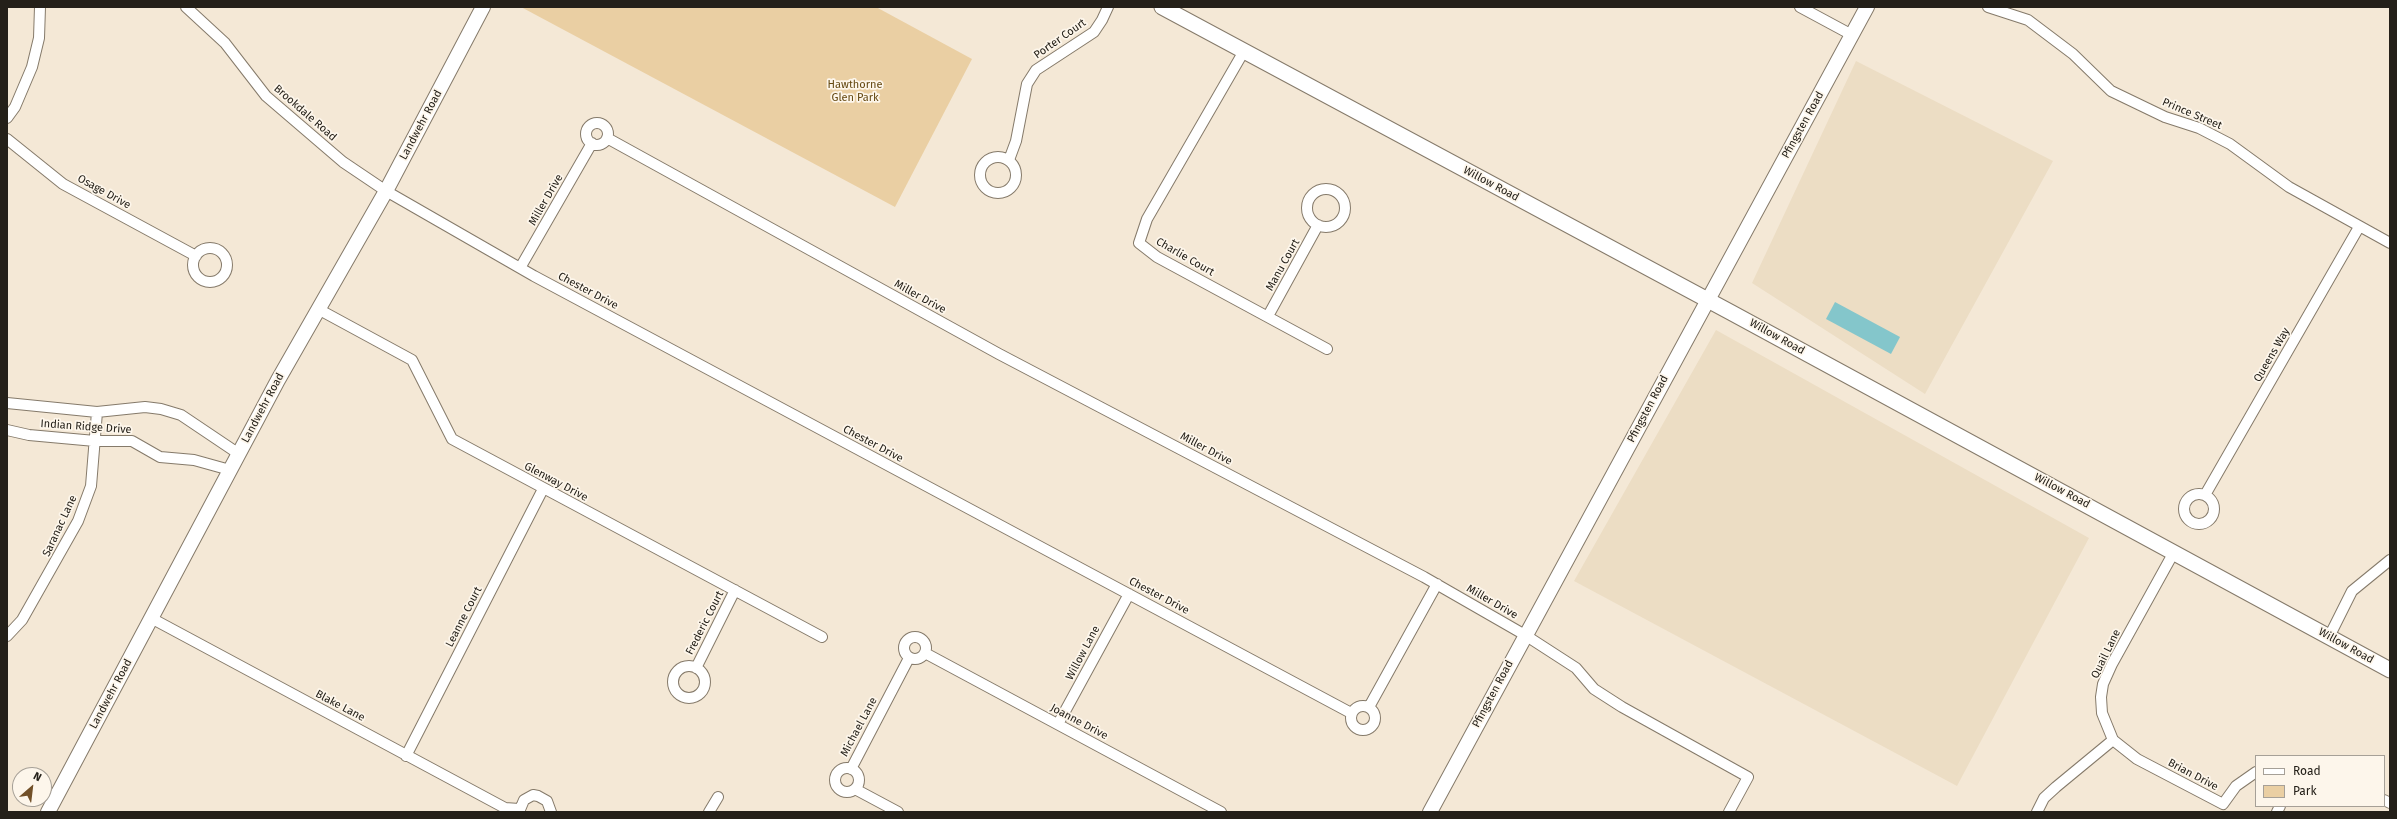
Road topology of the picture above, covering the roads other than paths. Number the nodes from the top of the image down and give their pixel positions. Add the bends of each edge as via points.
1 (40, 7) edge
2 (186, 7) edge
3 (483, 7) edge
4 (1108, 7) edge
5 (1162, 7) edge
6 (1800, 7) edge
7 (1867, 7) edge
8 (1988, 7) edge
9 (1852, 35) junction
10 (1244, 51) junction
11 (7, 118) edge
12 (607, 138) junction
13 (7, 139) edge
14 (592, 144) junction
15 (1009, 160) dead end
16 (386, 191) junction
17 (1318, 225) dead end
18 (2359, 227) junction
19 (2390, 243) edge
20 (196, 256) dead end
21 (520, 268) junction
22 (1707, 300) junction
23 (318, 309) junction
24 (1268, 316) junction
25 (1327, 349) dead end
26 (7, 403) edge
27 (97, 412) junction
28 (7, 430) edge
29 (95, 441) junction
30 (239, 454) junction
31 (230, 470) junction
32 (543, 489) junction
33 (2205, 495) dead end
34 (2174, 552) junction
35 (2390, 560) edge
36 (1437, 584) junction
37 (735, 590) junction
38 (1129, 594) junction
39 (151, 618) junction
40 (1526, 635) junction
41 (7, 636) edge
42 (822, 637) dead end
43 (2329, 637) junction
44 (925, 653) junction
45 (909, 658) junction
46 (696, 668) dead end
47 (2390, 670) edge
48 (1369, 707) junction
49 (1352, 713) junction
50 (1058, 724) junction
51 (2113, 740) junction
52 (406, 756) junction
53 (851, 769) junction
54 (2255, 773) edge
55 (855, 789) junction
56 (718, 797) dead end
57 (2222, 808) edge
58 (519, 811) edge
59 (48, 812) edge
60 (551, 812) edge
61 (709, 812) edge
62 (898, 812) edge
63 (1221, 812) edge
64 (1430, 812) edge
65 (1729, 812) edge
66 (2037, 812) edge

1 - 11 street via 39,38 32,67 15,107
2 - 16 street, Brookdale Road via 225,43 266,96 343,162
3 - 16 main road, Landwehr Road
4 - 15 street, Porter Court via 1094,32 1036,70 1027,84 1016,141
5 - 10 main road, Willow Road
6 - 9 street
7 - 9 main road, Pfingsten Road
8 - 18 street, Prince Street via 2028,20 2073,54 2111,91 2165,116 2199,128 2230,144 2289,187
9 - 22 main road, Pfingsten Road
10 - 22 main road, Willow Road
10 - 24 street, Charlie Court via 1147,219 1139,243 1157,256
12 - 14 street via 602,144
12 - 14 street via 608,131 604,124 593,123 586,131 587,138
12 - 36 street, Miller Drive via 999,354
13 - 20 street, Osage Drive via 63,184
14 - 21 street, Miller Drive
16 - 21 street, Chester Drive
16 - 23 main road, Landwehr Road
17 - 24 street, Manu Court
18 - 19 street, Prince Street
18 - 33 street, Queens Way
21 - 38 street, Chester Drive
22 - 34 main road, Willow Road
22 - 40 main road, Pfingsten Road
23 - 30 main road, Landwehr Road
23 - 32 street, Glenway Drive via 412,360 452,439
24 - 25 street, Charlie Court
26 - 27 street, Indian Ridge Drive
27 - 29 street, Saranac Lane
27 - 30 street, Indian Ridge Drive via 145,407 161,409 181,416
28 - 29 street, Indian Ridge Drive via 29,435
29 - 31 street, Indian Ridge Drive via 132,441 160,457 194,460
29 - 41 street, Saranac Lane via 91,486 78,521 22,620
30 - 31 main road, Landwehr Road
31 - 39 main road, Landwehr Road
32 - 37 street, Glenway Drive
32 - 52 street, Leanne Court
34 - 43 main road, Willow Road
34 - 51 street, Quail Lane via 2103,684 2102,713
35 - 43 street via 2352,591
36 - 40 street, Miller Drive
36 - 48 street
37 - 42 street, Glenway Drive
37 - 46 street, Frederic Court
38 - 49 street, Chester Drive
38 - 50 street, Willow Lane
39 - 52 street, Blake Lane
39 - 59 main road, Landwehr Road
40 - 64 main road, Pfingsten Road
40 - 65 street, Miller Drive via 1576,668 1594,689 1622,707 1748,777
43 - 47 main road, Willow Road
44 - 45 street via 916,660
44 - 45 street via 926,646 922,640 912,637 904,645 904,653
44 - 50 street, Joanne Drive
45 - 53 street, Michael Lane
48 - 49 street via 1359,706
48 - 49 street via 1375,716 1374,724 1369,729 1361,730 1355,727 1351,721
50 - 63 street, Joanne Drive
51 - 57 street, Brian Drive via 2137,760
51 - 66 street via 2044,798
52 - 58 street, Blake Lane via 505,808
53 - 55 street via 859,778
53 - 55 street via 840,770 835,780 841,790 848,792
54 - 57 street, Brian Drive via 2236,786
55 - 62 street
56 - 61 street
58 - 60 street via 524,800 538,796 547,801

